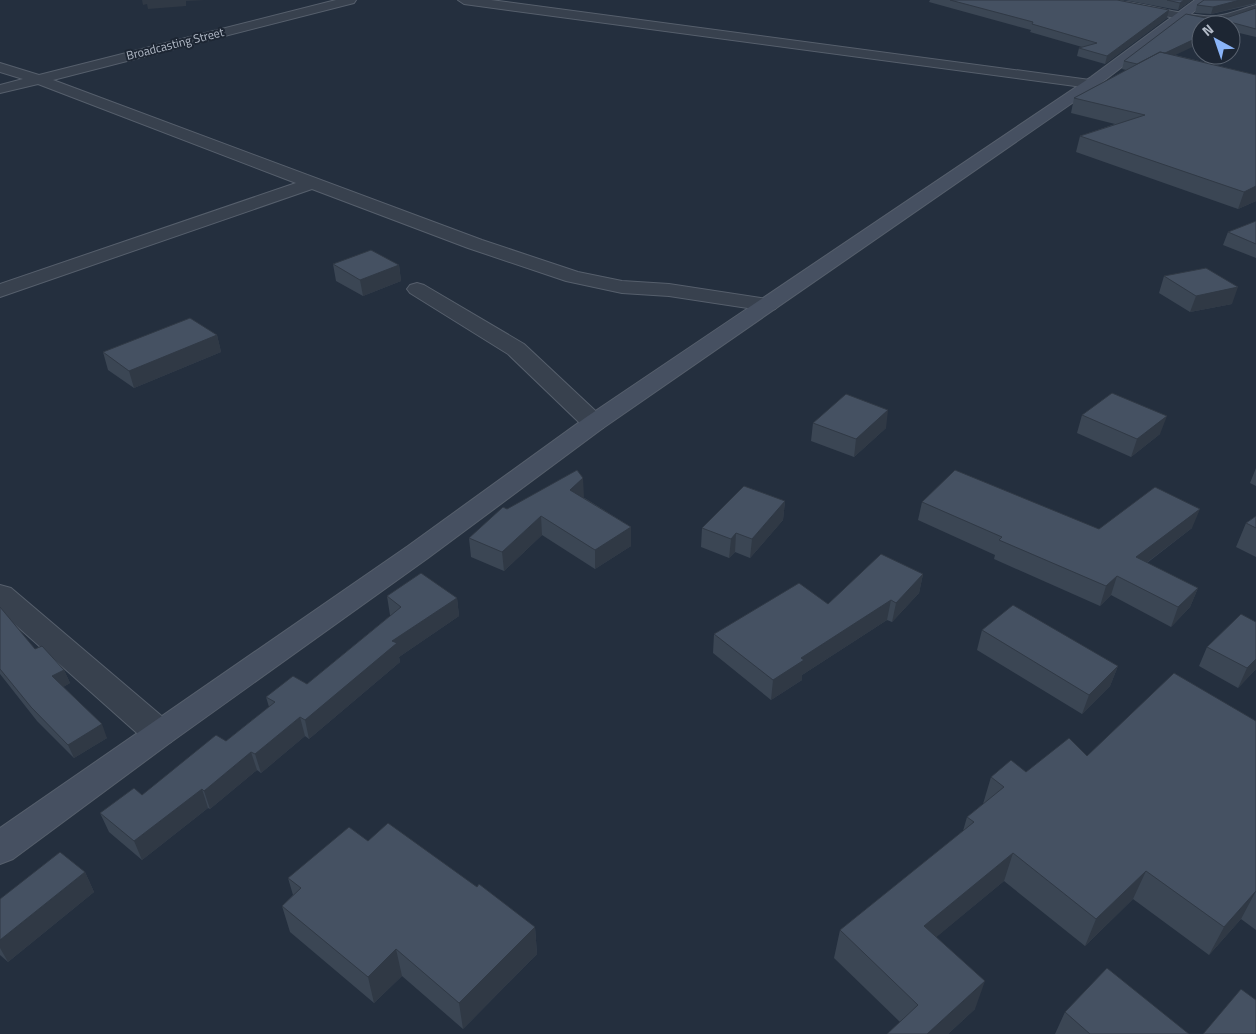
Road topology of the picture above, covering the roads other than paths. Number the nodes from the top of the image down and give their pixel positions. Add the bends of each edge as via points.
1 (350, 0) edge
2 (464, 0) edge
3 (1107, 0) edge
4 (1203, 0) edge
5 (1256, 9) edge
6 (1179, 16) junction
7 (0, 67) edge
8 (38, 79) junction
9 (1090, 84) junction
10 (0, 89) edge
11 (312, 183) junction
12 (417, 289) dead end
13 (0, 291) edge
14 (768, 305) junction
15 (594, 423) junction
16 (0, 596) edge
17 (159, 733) junction
18 (0, 848) edge

1 - 8 street, Broadcasting Street
2 - 9 street
3 - 6 street
4 - 6 main road
5 - 6 street via 1226,19
6 - 9 main road
7 - 8 street
8 - 10 street, Broadcasting Street
8 - 11 street
9 - 14 main road
11 - 13 street
11 - 14 street via 573,277 622,287 669,290
12 - 15 street via 516,349
14 - 15 main road
15 - 17 main road via 418,552
16 - 17 street
17 - 18 main road

